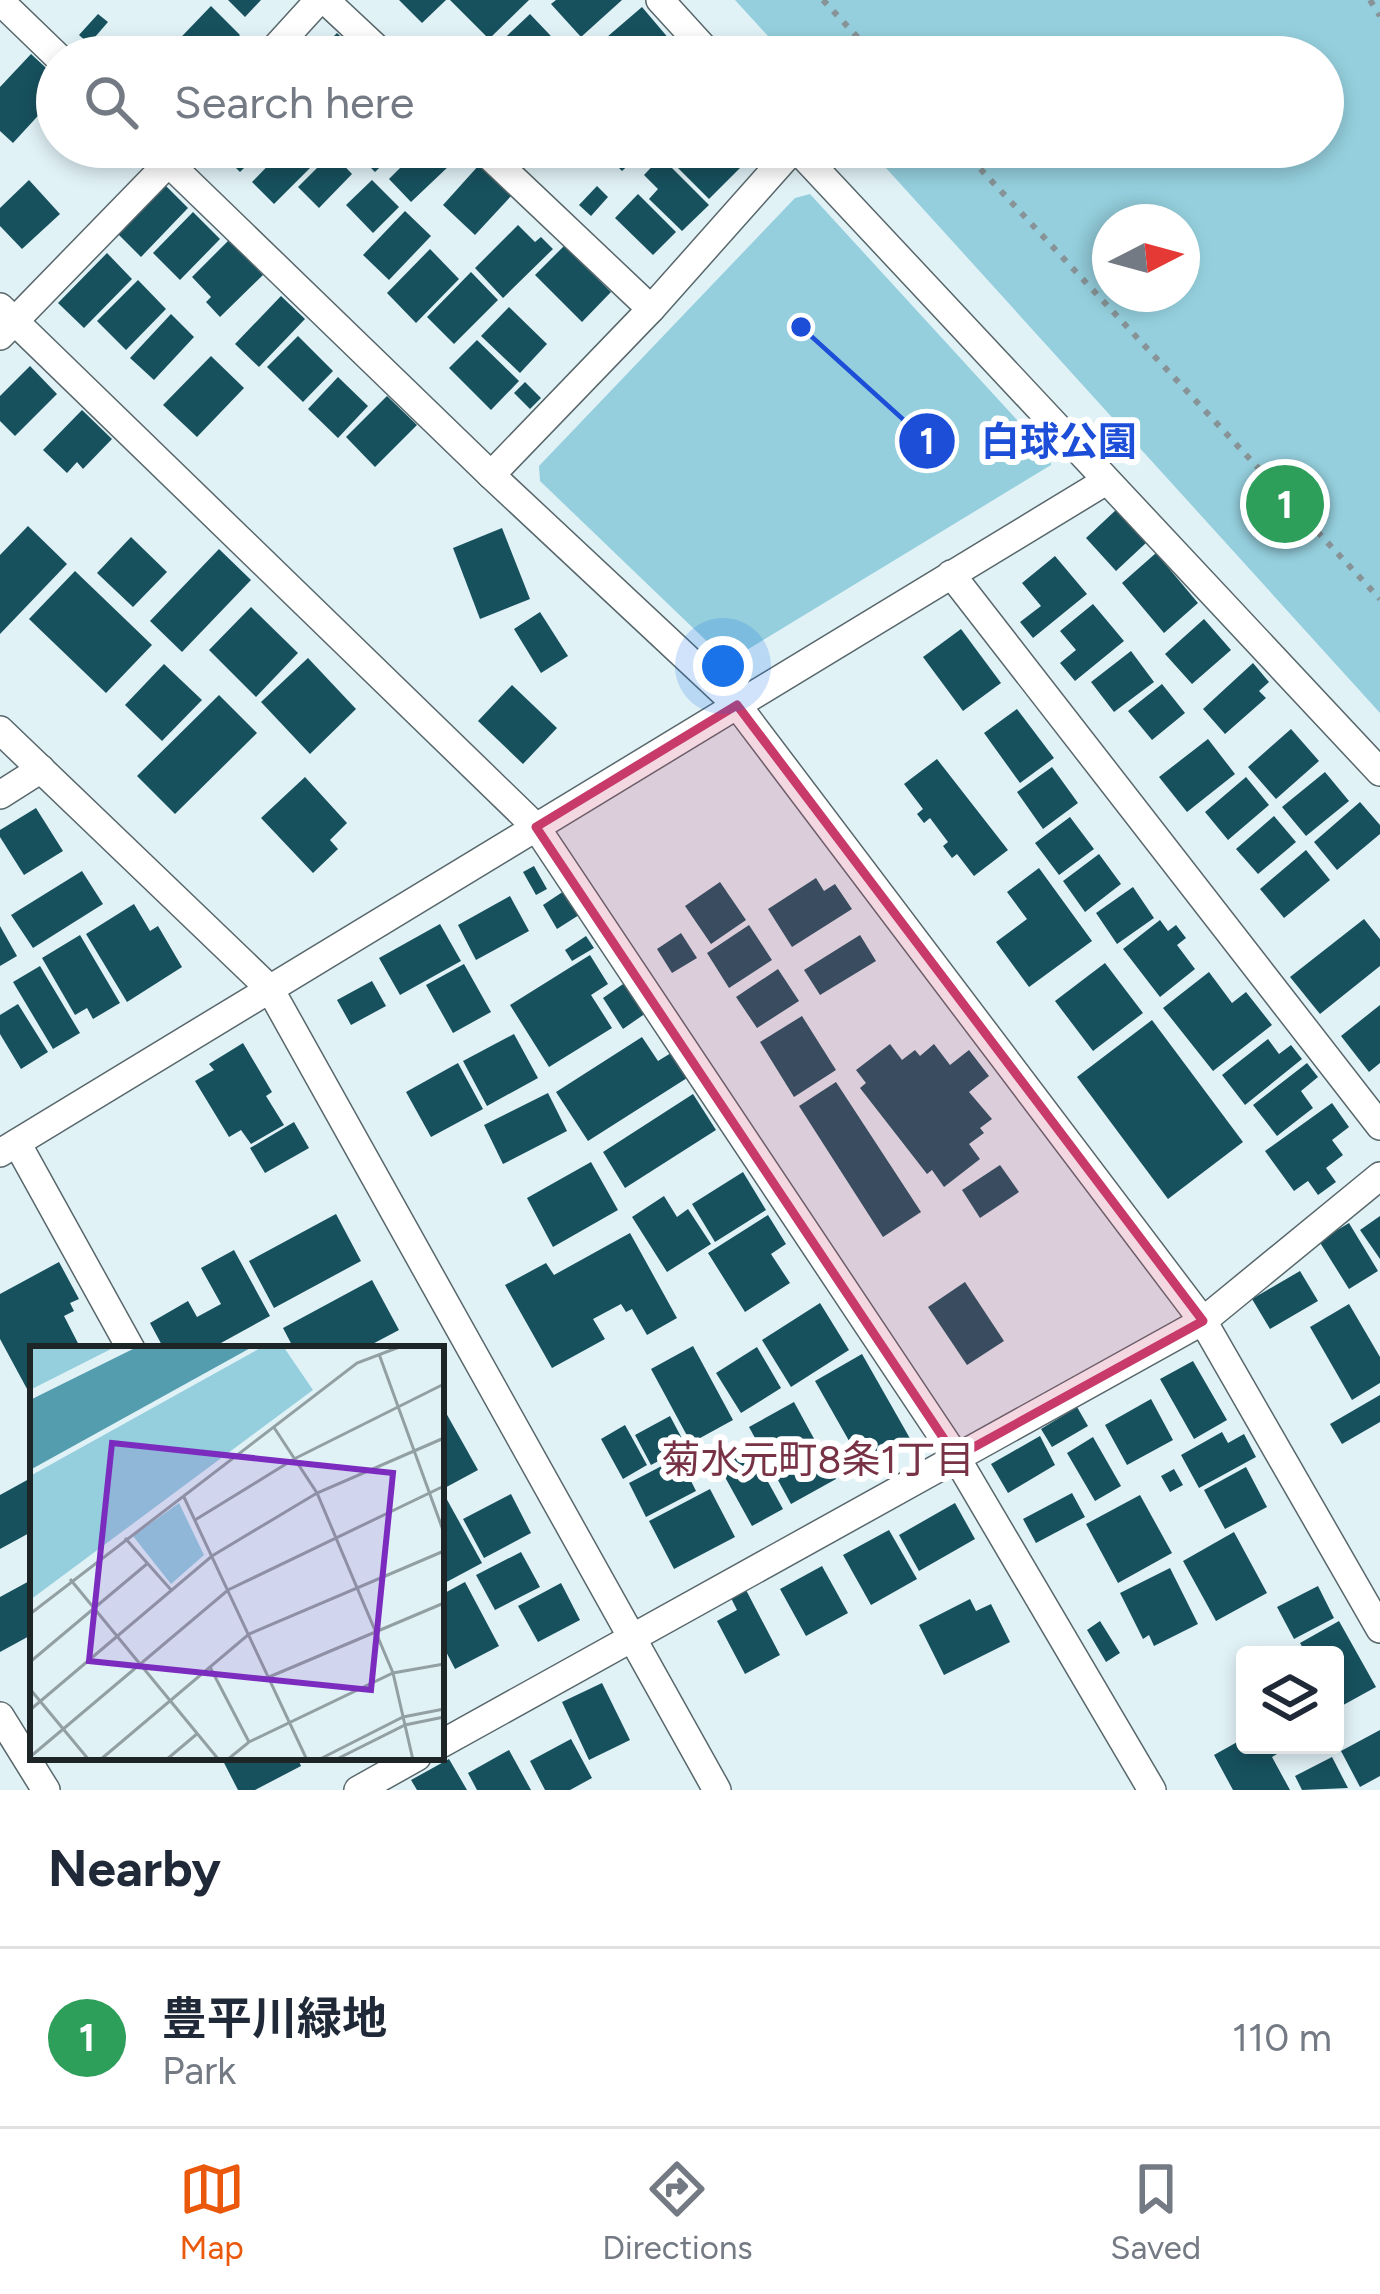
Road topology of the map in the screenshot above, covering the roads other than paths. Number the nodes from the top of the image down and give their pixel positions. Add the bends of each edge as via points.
1 (322, 0) edge
2 (660, 0) edge
3 (0, 1) edge
4 (36, 36) edge
5 (287, 36) edge
6 (362, 36) edge
7 (693, 36) edge
8 (153, 168) edge
9 (183, 168) edge
10 (502, 168) edge
11 (776, 168) edge
12 (815, 168) edge
13 (651, 309) junction
14 (5, 321) edge
15 (491, 476) junction
16 (1106, 481) junction
17 (951, 574) junction
18 (736, 705) junction
19 (0, 730) edge
20 (40, 769) junction
21 (1380, 772) edge
22 (0, 796) edge
23 (536, 827) junction
24 (270, 988) junction
25 (1380, 1126) edge
26 (9, 1148) edge
27 (1380, 1176) edge
28 (1203, 1321) junction
29 (129, 1346) edge
30 (956, 1457) junction
31 (1380, 1630) edge
32 (632, 1637) junction
33 (0, 1716) edge
34 (444, 1742) edge
35 (412, 1760) edge
36 (368, 1788) edge
37 (46, 1790) edge
38 (717, 1790) edge
39 (1152, 1790) edge

1 - 5 street
1 - 6 street
2 - 7 street
3 - 4 street
8 - 14 street
9 - 15 street
10 - 13 street
11 - 13 street
12 - 16 street
13 - 15 street
14 - 23 street
15 - 18 street
16 - 17 street
16 - 21 street
17 - 18 street
17 - 25 street
18 - 23 street
18 - 28 street
19 - 20 street
20 - 22 street
20 - 24 street
23 - 24 street
23 - 30 street
24 - 26 street
24 - 32 street
26 - 29 street
27 - 28 street
28 - 30 street
28 - 31 street
30 - 32 street
30 - 39 street
32 - 34 street
32 - 38 street
33 - 37 street
35 - 36 street

